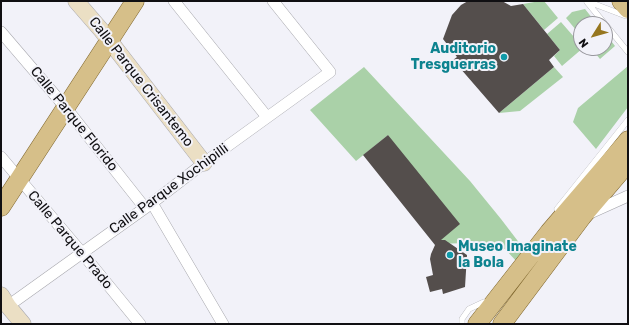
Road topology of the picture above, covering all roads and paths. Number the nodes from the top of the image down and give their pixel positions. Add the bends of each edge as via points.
1 (76, 1) edge
2 (121, 1) edge
3 (135, 1) edge
4 (174, 1) edge
5 (273, 1) edge
6 (587, 1) edge
7 (621, 1) edge
8 (628, 9) edge
9 (628, 16) edge
10 (1, 32) edge
11 (105, 36) junction
12 (628, 52) edge
13 (62, 103) junction
14 (268, 117) junction
15 (628, 120) edge
16 (628, 140) edge
17 (204, 163) junction
18 (628, 163) edge
19 (10, 169) edge
20 (1, 187) edge
21 (628, 196) edge
22 (148, 206) junction
23 (1, 207) edge
24 (582, 216) junction
25 (551, 223) junction
26 (82, 253) junction
27 (5, 301) edge
28 (495, 301) junction
29 (23, 324) edge
30 (140, 324) edge
31 (224, 324) edge
32 (462, 324) edge
33 (477, 324) edge
34 (502, 324) edge

1 - 11 main road, Calle Parque Crisantemo
2 - 11 main road
3 - 11 main road
4 - 14 street
5 - 14 street, Calle Parque Xochipilli via 330,72
6 - 9 lane
6 - 12 lane
7 - 8 main road
10 - 13 street, Calle Parque Florido
11 - 13 main road
11 - 17 main road, Calle Parque Crisantemo
13 - 19 main road
13 - 22 street, Calle Parque Florido
14 - 17 street, Calle Parque Xochipilli
15 - 25 lane
16 - 25 main road
17 - 22 street, Calle Parque Xochipilli
18 - 24 main road
19 - 20 main road
19 - 23 main road
19 - 26 street, Calle Parque Prado
21 - 24 street
22 - 26 street, Calle Parque Xochipilli
22 - 31 street, Calle Parque Florido
24 - 25 street
24 - 34 main road
25 - 28 main road
26 - 27 street, Calle Parque Xochipilli
26 - 30 street, Calle Parque Prado
27 - 29 main road
28 - 32 lane via 484,302 469,309 462,319
28 - 33 main road

